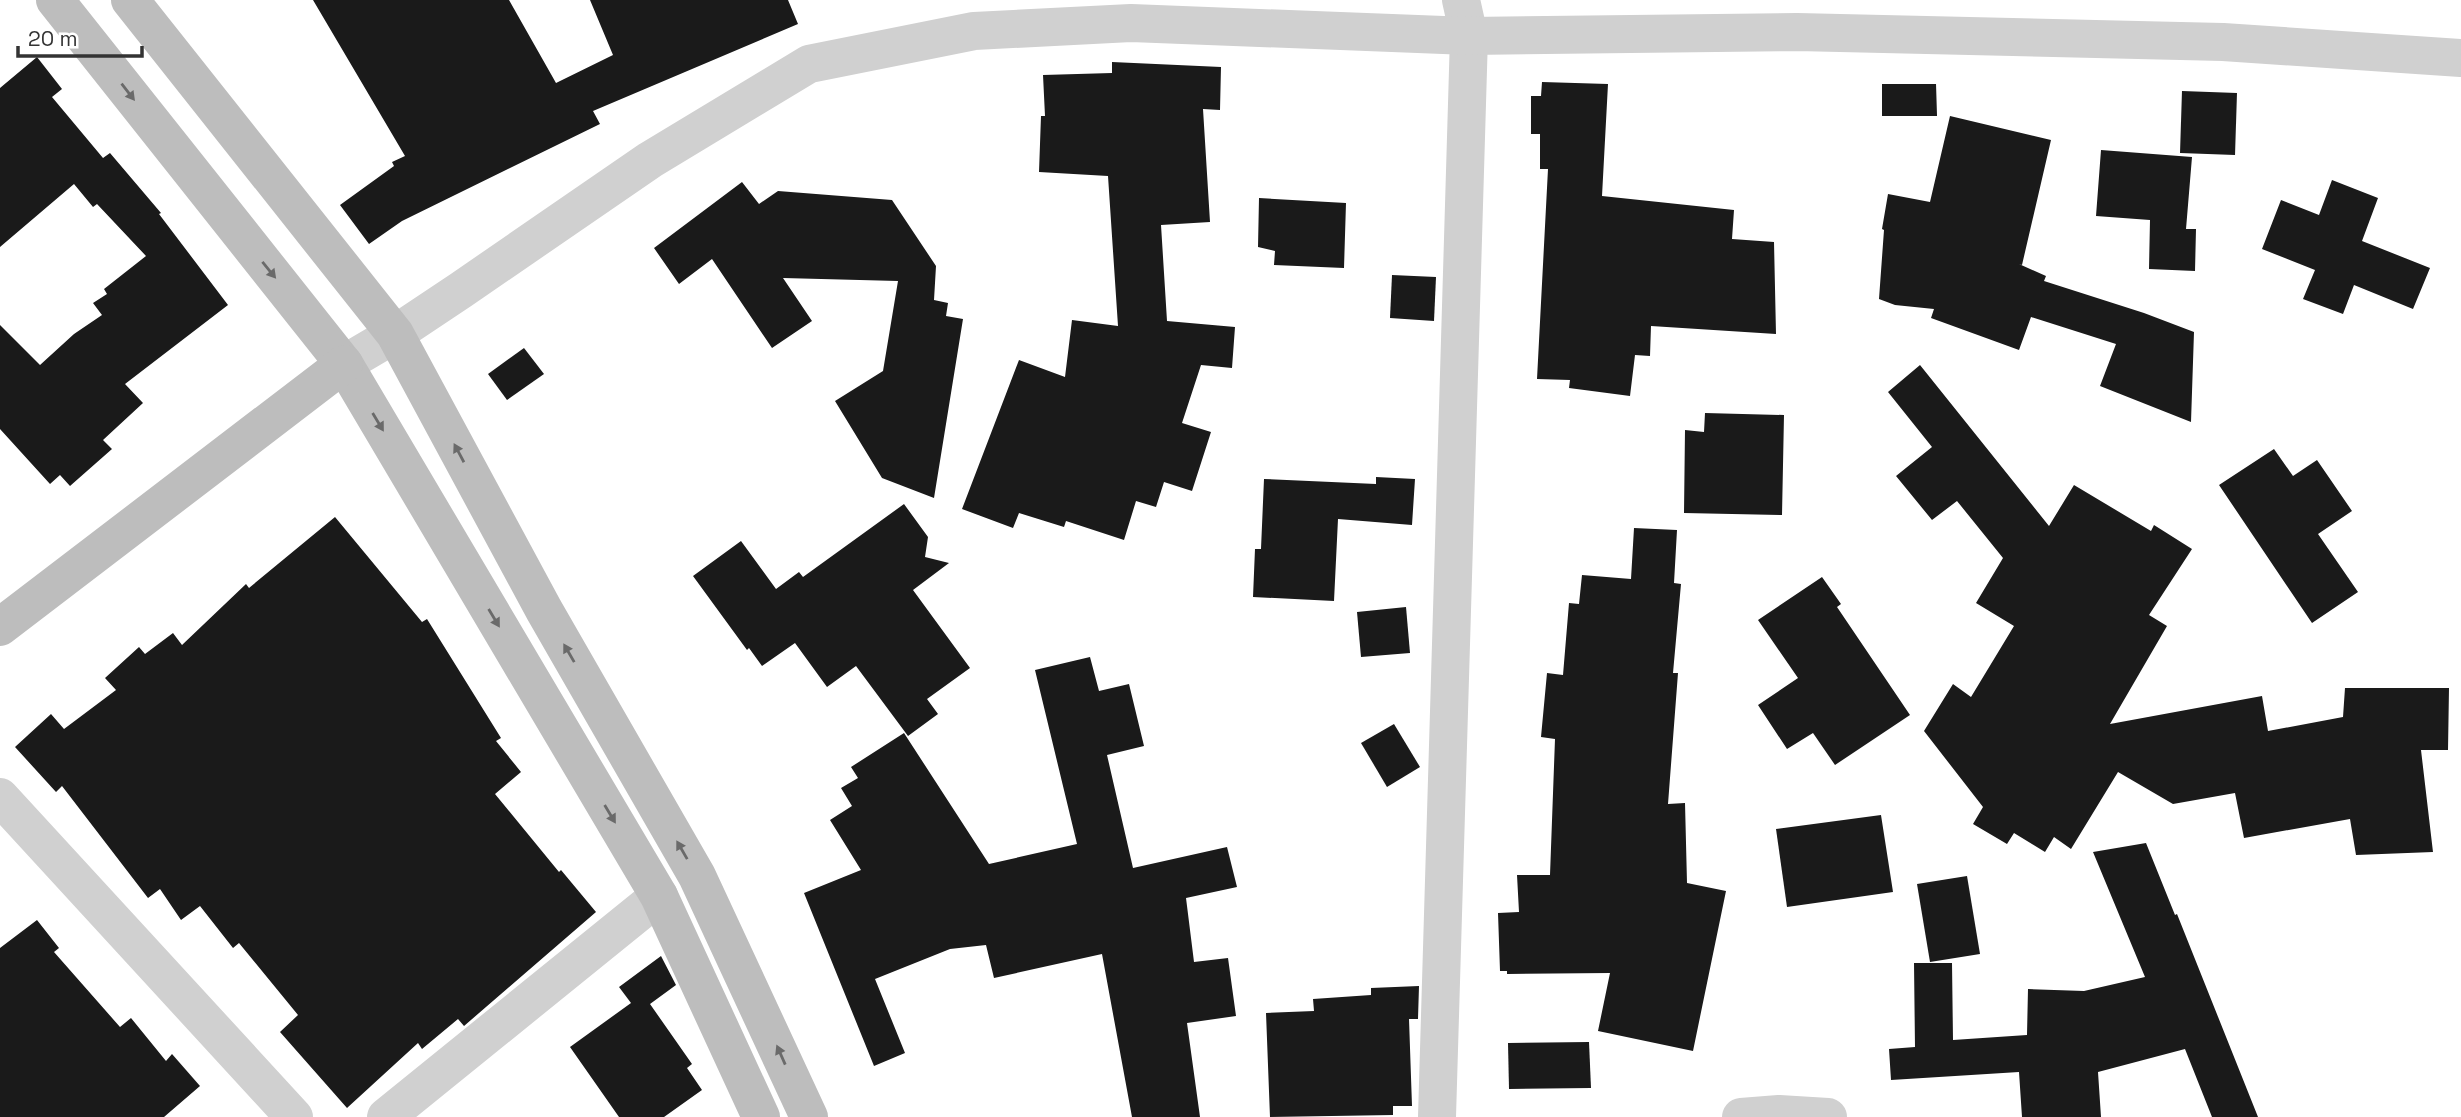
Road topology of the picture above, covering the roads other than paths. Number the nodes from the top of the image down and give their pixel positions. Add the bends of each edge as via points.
1 (55, 0) edge
2 (130, 0) edge
3 (1465, 18) edge
4 (2461, 58) edge
5 (395, 334) junction
6 (344, 364) junction
7 (0, 627) edge
8 (0, 797) edge
9 (659, 896) junction
10 (294, 1117) edge
11 (386, 1117) edge
12 (761, 1117) edge
13 (809, 1117) edge
14 (1437, 1117) edge
15 (1741, 1117) edge
16 (1828, 1117) edge

1 -> 6 main road
2 - 5 main road
3 - 4 street via 2223,42
3 - 5 street via 1131,23 974,31 809,64 650,160
3 - 14 street
5 - 6 street
13 -> 5 main road via 697,876 544,610
6 - 7 main road
6 -> 9 main road
8 - 10 street
9 - 11 street
9 - 12 main road
15 - 16 street

